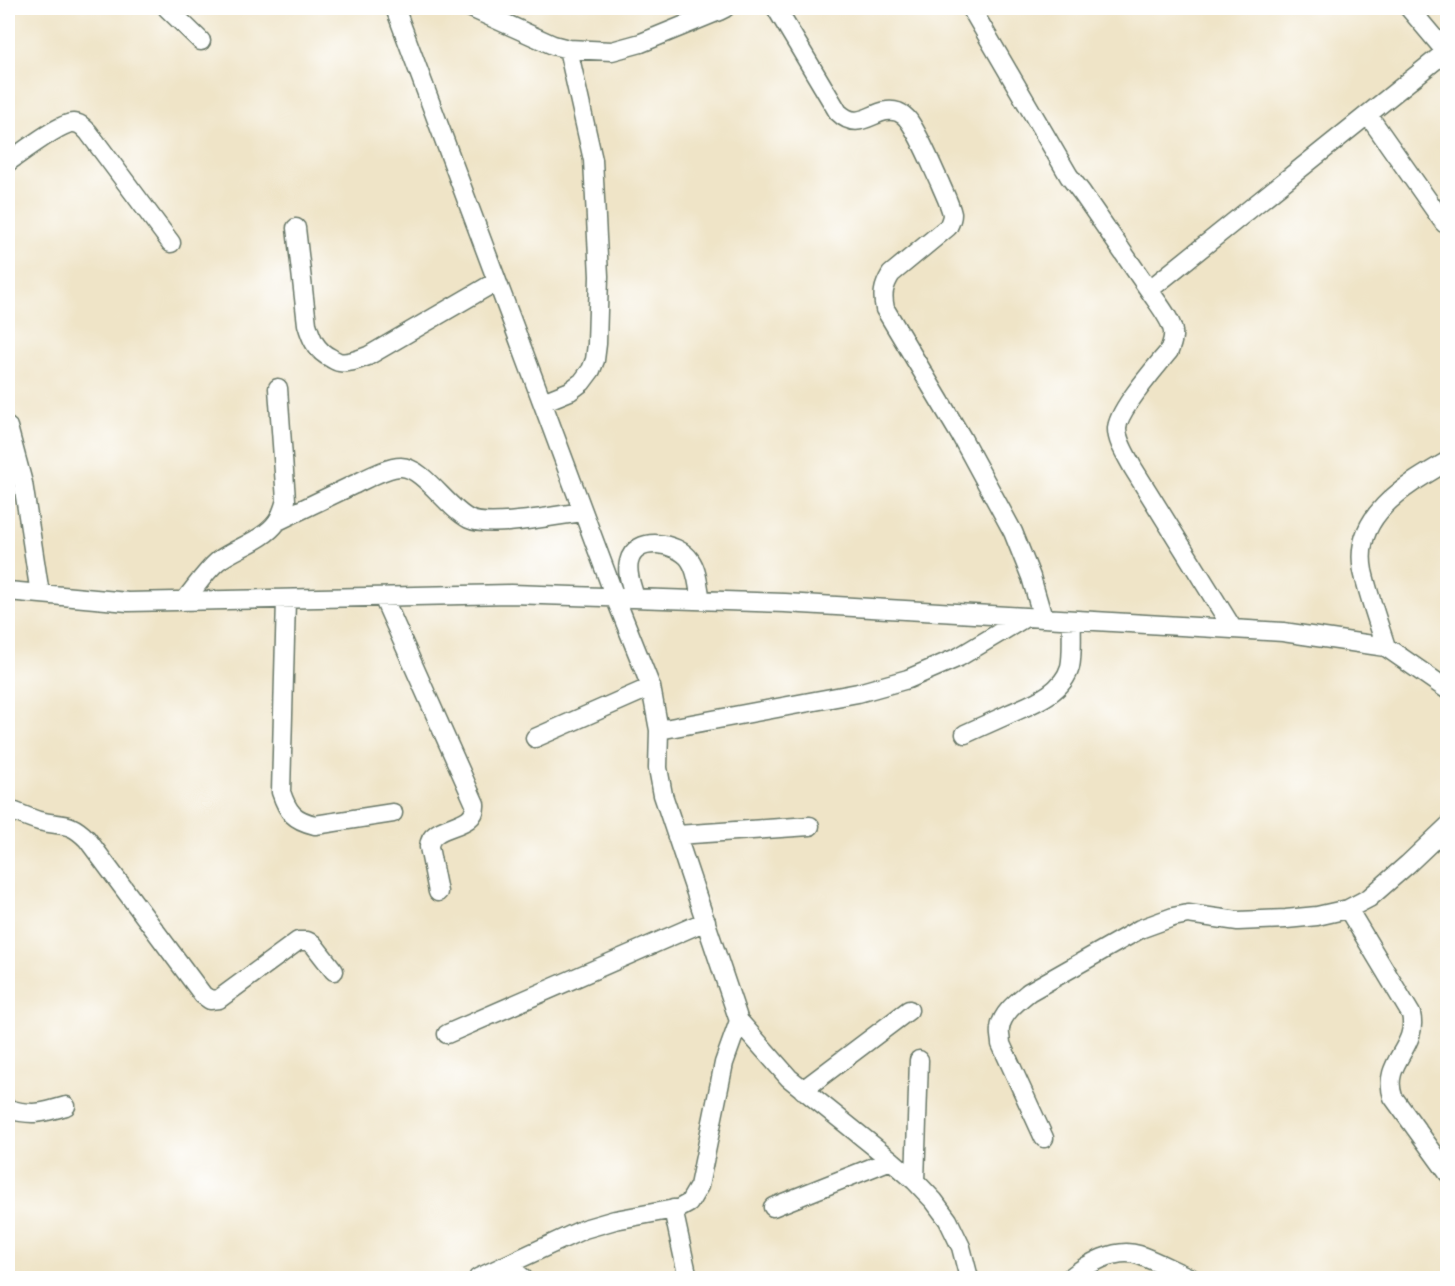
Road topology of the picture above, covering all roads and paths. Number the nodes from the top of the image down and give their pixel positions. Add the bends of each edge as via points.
1 (167, 8) edge
2 (395, 8) edge
3 (471, 8) edge
4 (725, 8) edge
5 (776, 8) edge
6 (971, 8) edge
7 (1409, 8) edge
8 (201, 41) dead end
9 (568, 49) junction
10 (1447, 51) edge
11 (1368, 115) junction
12 (8, 162) edge
13 (1444, 223) dead end
14 (296, 228) dead end
15 (171, 243) dead end
16 (497, 281) junction
17 (1149, 290) junction
18 (278, 388) dead end
19 (543, 402) junction
20 (8, 427) edge
21 (1448, 461) edge
22 (583, 512) junction
23 (278, 521) junction
24 (8, 591) edge
25 (40, 594) junction
26 (383, 597) junction
27 (615, 597) junction
28 (635, 598) junction
29 (286, 599) junction
30 (701, 600) junction
31 (184, 601) junction
32 (1035, 617) junction
33 (1072, 620) junction
34 (1233, 629) junction
35 (1386, 648) junction
36 (651, 687) junction
37 (1448, 690) edge
38 (659, 730) junction
39 (965, 734) dead end
40 (535, 738) dead end
41 (8, 809) edge
42 (393, 813) dead end
43 (810, 826) dead end
44 (1448, 826) edge
45 (677, 835) junction
46 (438, 892) dead end
47 (1348, 909) junction
48 (706, 921) junction
49 (334, 971) dead end
50 (909, 1010) dead end
51 (739, 1021) junction
52 (447, 1034) dead end
53 (919, 1059) dead end
54 (804, 1090) junction
55 (66, 1106) dead end
56 (8, 1109) edge
57 (1044, 1138) dead end
58 (891, 1160) junction
59 (1448, 1173) edge
60 (915, 1181) junction
61 (773, 1207) dead end
62 (674, 1209) junction
63 (507, 1265) junction
64 (478, 1278) edge
65 (523, 1278) edge
66 (688, 1278) edge
67 (969, 1278) edge
68 (1070, 1278) edge
69 (1191, 1278) edge

1 - 8 street
2 - 16 street
3 - 9 street
4 - 9 street via 612,51
5 - 32 street via 838,112 850,121 887,111 902,114 922,143 944,193 952,214 948,227 891,274 884,285 885,309 1013,532 1031,577
6 - 17 street via 1069,176
7 - 10 street
9 - 19 street via 593,160 599,276 597,344 595,360 582,382
10 - 11 street
11 - 13 street
11 - 17 street
12 - 15 street via 60,128 77,123 89,133
14 - 16 street via 309,333 324,355 339,362 368,356
16 - 19 street
17 - 34 street via 1170,324 1173,342 1124,410 1117,430 1133,468
18 - 23 street via 286,500
19 - 22 street
20 - 25 street via 23,483
21 - 35 street via 1410,483 1388,502 1366,532 1363,570
22 - 23 street via 485,523 453,508 415,471 399,467 369,477
22 - 27 street
23 - 31 street via 216,563
24 - 25 street
25 - 31 street via 128,602
26 - 27 street
26 - 29 street
26 - 46 street via 476,809 466,821 435,835 429,842
27 - 28 street
27 - 36 street
28 - 30 street
28 - 30 street via 629,560 634,551 646,544 670,546 691,560
29 - 31 street
29 - 42 street via 282,792 285,805 292,815 315,825
30 - 32 street
32 - 33 street
32 - 38 street via 908,679 858,693
33 - 34 street
33 - 39 street via 1070,665 1060,685 1036,702
34 - 35 street via 1283,632
35 - 37 street
36 - 38 street
36 - 40 street
38 - 45 street via 658,768
41 - 49 street via 80,832 210,1000 219,999 298,941 313,944
43 - 45 street
44 - 47 street via 1369,898
45 - 48 street
47 - 57 street via 1287,919 1238,921 1188,914 1173,917 1140,929 1029,992 1006,1015 1000,1028 1001,1044
47 - 59 street via 1412,1014 1409,1040 1389,1080 1393,1097
48 - 51 street
48 - 52 street
50 - 54 street
51 - 54 street
51 - 62 street via 724,1063 699,1186 689,1203
53 - 60 street
54 - 58 street
55 - 56 street via 39,1114
58 - 60 street
58 - 61 street
60 - 67 street via 948,1220 961,1247
62 - 63 street via 584,1229
62 - 66 street
63 - 64 street
63 - 65 street
68 - 69 street via 1095,1262 1125,1253 1138,1254

